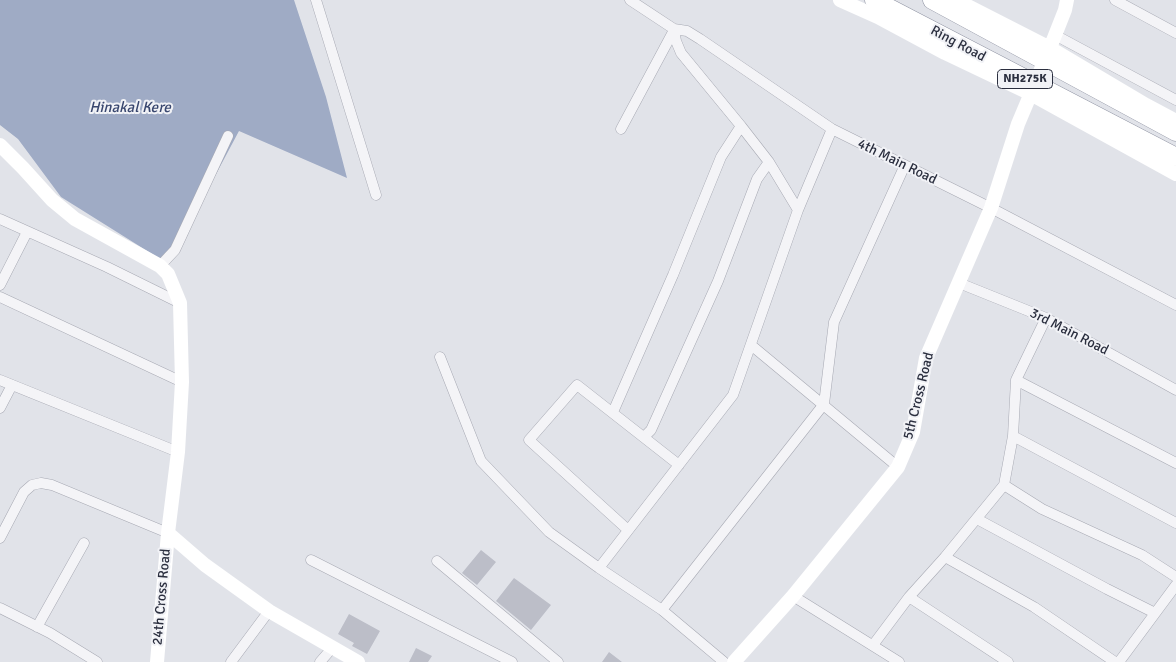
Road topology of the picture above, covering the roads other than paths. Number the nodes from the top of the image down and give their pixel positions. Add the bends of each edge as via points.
1 (316, 0) edge
2 (630, 0) edge
3 (840, 0) edge
4 (874, 0) edge
5 (932, 0) edge
6 (956, 0) edge
7 (1076, 0) edge
8 (1115, 0) edge
9 (1066, 5) edge
10 (674, 29) junction
11 (1176, 34) edge
12 (1050, 47) junction
13 (1033, 89) junction
14 (1176, 100) edge
15 (1176, 121) edge
16 (741, 126) junction
17 (621, 129) dead end
18 (832, 130) junction
19 (1176, 132) edge
20 (228, 136) dead end
21 (0, 145) edge
22 (1176, 157) edge
23 (769, 162) junction
24 (904, 165) junction
25 (1176, 174) edge
26 (376, 194) dead end
27 (991, 208) junction
28 (798, 210) junction
29 (0, 220) edge
30 (27, 232) junction
31 (160, 266) junction
32 (959, 283) junction
33 (0, 285) edge
34 (0, 297) edge
35 (180, 302) junction
36 (1176, 305) edge
37 (1046, 318) junction
38 (751, 346) junction
39 (440, 357) dead end
40 (0, 380) edge
41 (1016, 380) junction
42 (182, 382) junction
43 (12, 385) junction
44 (1176, 390) edge
45 (824, 404) junction
46 (0, 408) edge
47 (613, 412) junction
48 (1013, 436) junction
49 (644, 437) junction
50 (178, 452) junction
51 (1176, 463) edge
52 (679, 464) junction
53 (898, 467) junction
54 (1004, 485) junction
55 (977, 518) junction
56 (1176, 523) edge
57 (628, 530) junction
58 (168, 533) junction
59 (0, 538) edge
60 (84, 543) dead end
61 (945, 557) junction
62 (311, 560) dead end
63 (437, 561) dead end
64 (599, 568) junction
65 (1176, 577) edge
66 (1176, 584) edge
67 (793, 596) junction
68 (909, 597) junction
69 (0, 608) edge
70 (662, 610) junction
71 (269, 611) junction
72 (1155, 613) junction
73 (37, 627) junction
74 (873, 645) junction
75 (333, 647) junction
76 (97, 662) edge
77 (157, 662) edge
78 (231, 662) edge
79 (320, 662) edge
80 (358, 662) edge
81 (512, 662) edge
82 (558, 662) edge
83 (724, 662) edge
84 (734, 662) edge
85 (899, 662) edge
86 (1008, 662) edge
87 (1117, 662) edge

1 - 26 street
2 - 10 street, 4th Main Road
3 - 13 street via 945,53
4 - 13 highway, Ring Road / NH275K
5 - 12 highway, Ring Road / NH275K
6 - 12 street
7 - 9 street
8 - 11 street
9 - 12 street, 5th Cross Road
10 - 16 street via 681,52
10 - 17 street
10 - 18 street, 4th Main Road via 687,31 700,39
12 - 13 street, 5th Cross Road
12 - 14 street
12 - 15 street
12 - 19 highway, Ring Road / NH275K
13 - 22 highway, Ring Road / NH275K
13 - 25 street
13 - 27 street, 5th Cross Road
16 - 23 street
16 - 47 street via 721,157
18 - 24 street, 4th Main Road
18 - 28 street
20 - 31 street via 175,250
21 - 31 street via 52,200 75,219
23 - 28 street
23 - 49 street via 757,179 718,281 651,430
24 - 27 street, 4th Main Road
24 - 45 street via 834,322
27 - 32 street, 5th Cross Road
27 - 36 street, 4th Main Road
28 - 38 street
29 - 30 street
30 - 33 street
30 - 35 street
31 - 35 street via 170,278
32 - 37 street, 3rd Main Road
32 - 53 street, 5th Cross Road via 926,358 913,432
34 - 42 street
35 - 42 street, 24th Cross Road
37 - 41 street
37 - 44 street, 3rd Main Road
38 - 45 street
38 - 52 street via 733,395
39 - 64 street via 481,461 549,532
40 - 43 street
41 - 48 street
41 - 51 street
42 - 50 street, 24th Cross Road
43 - 46 street
43 - 50 street
45 - 53 street
45 - 70 street
47 - 49 street
47 - 57 street via 578,385 529,440
48 - 54 street
48 - 56 street
49 - 52 street
50 - 58 street, 24th Cross Road
52 - 57 street
53 - 67 street, 5th Cross Road
54 - 55 street
54 - 65 street via 1042,508 1142,555
55 - 61 street
55 - 72 street
57 - 64 street
58 - 59 street via 41,483 24,492
58 - 71 street via 205,565
58 - 77 street, 24th Cross Road
60 - 73 street
61 - 68 street
61 - 87 street via 1034,607
62 - 81 street
63 - 82 street
64 - 70 street
66 - 72 street
67 - 74 street
67 - 84 street, 5th Cross Road
68 - 74 street
68 - 86 street
69 - 73 street
70 - 83 street
71 - 75 street
71 - 78 street
72 - 87 street
73 - 76 street
74 - 85 street
75 - 79 street
75 - 80 street

